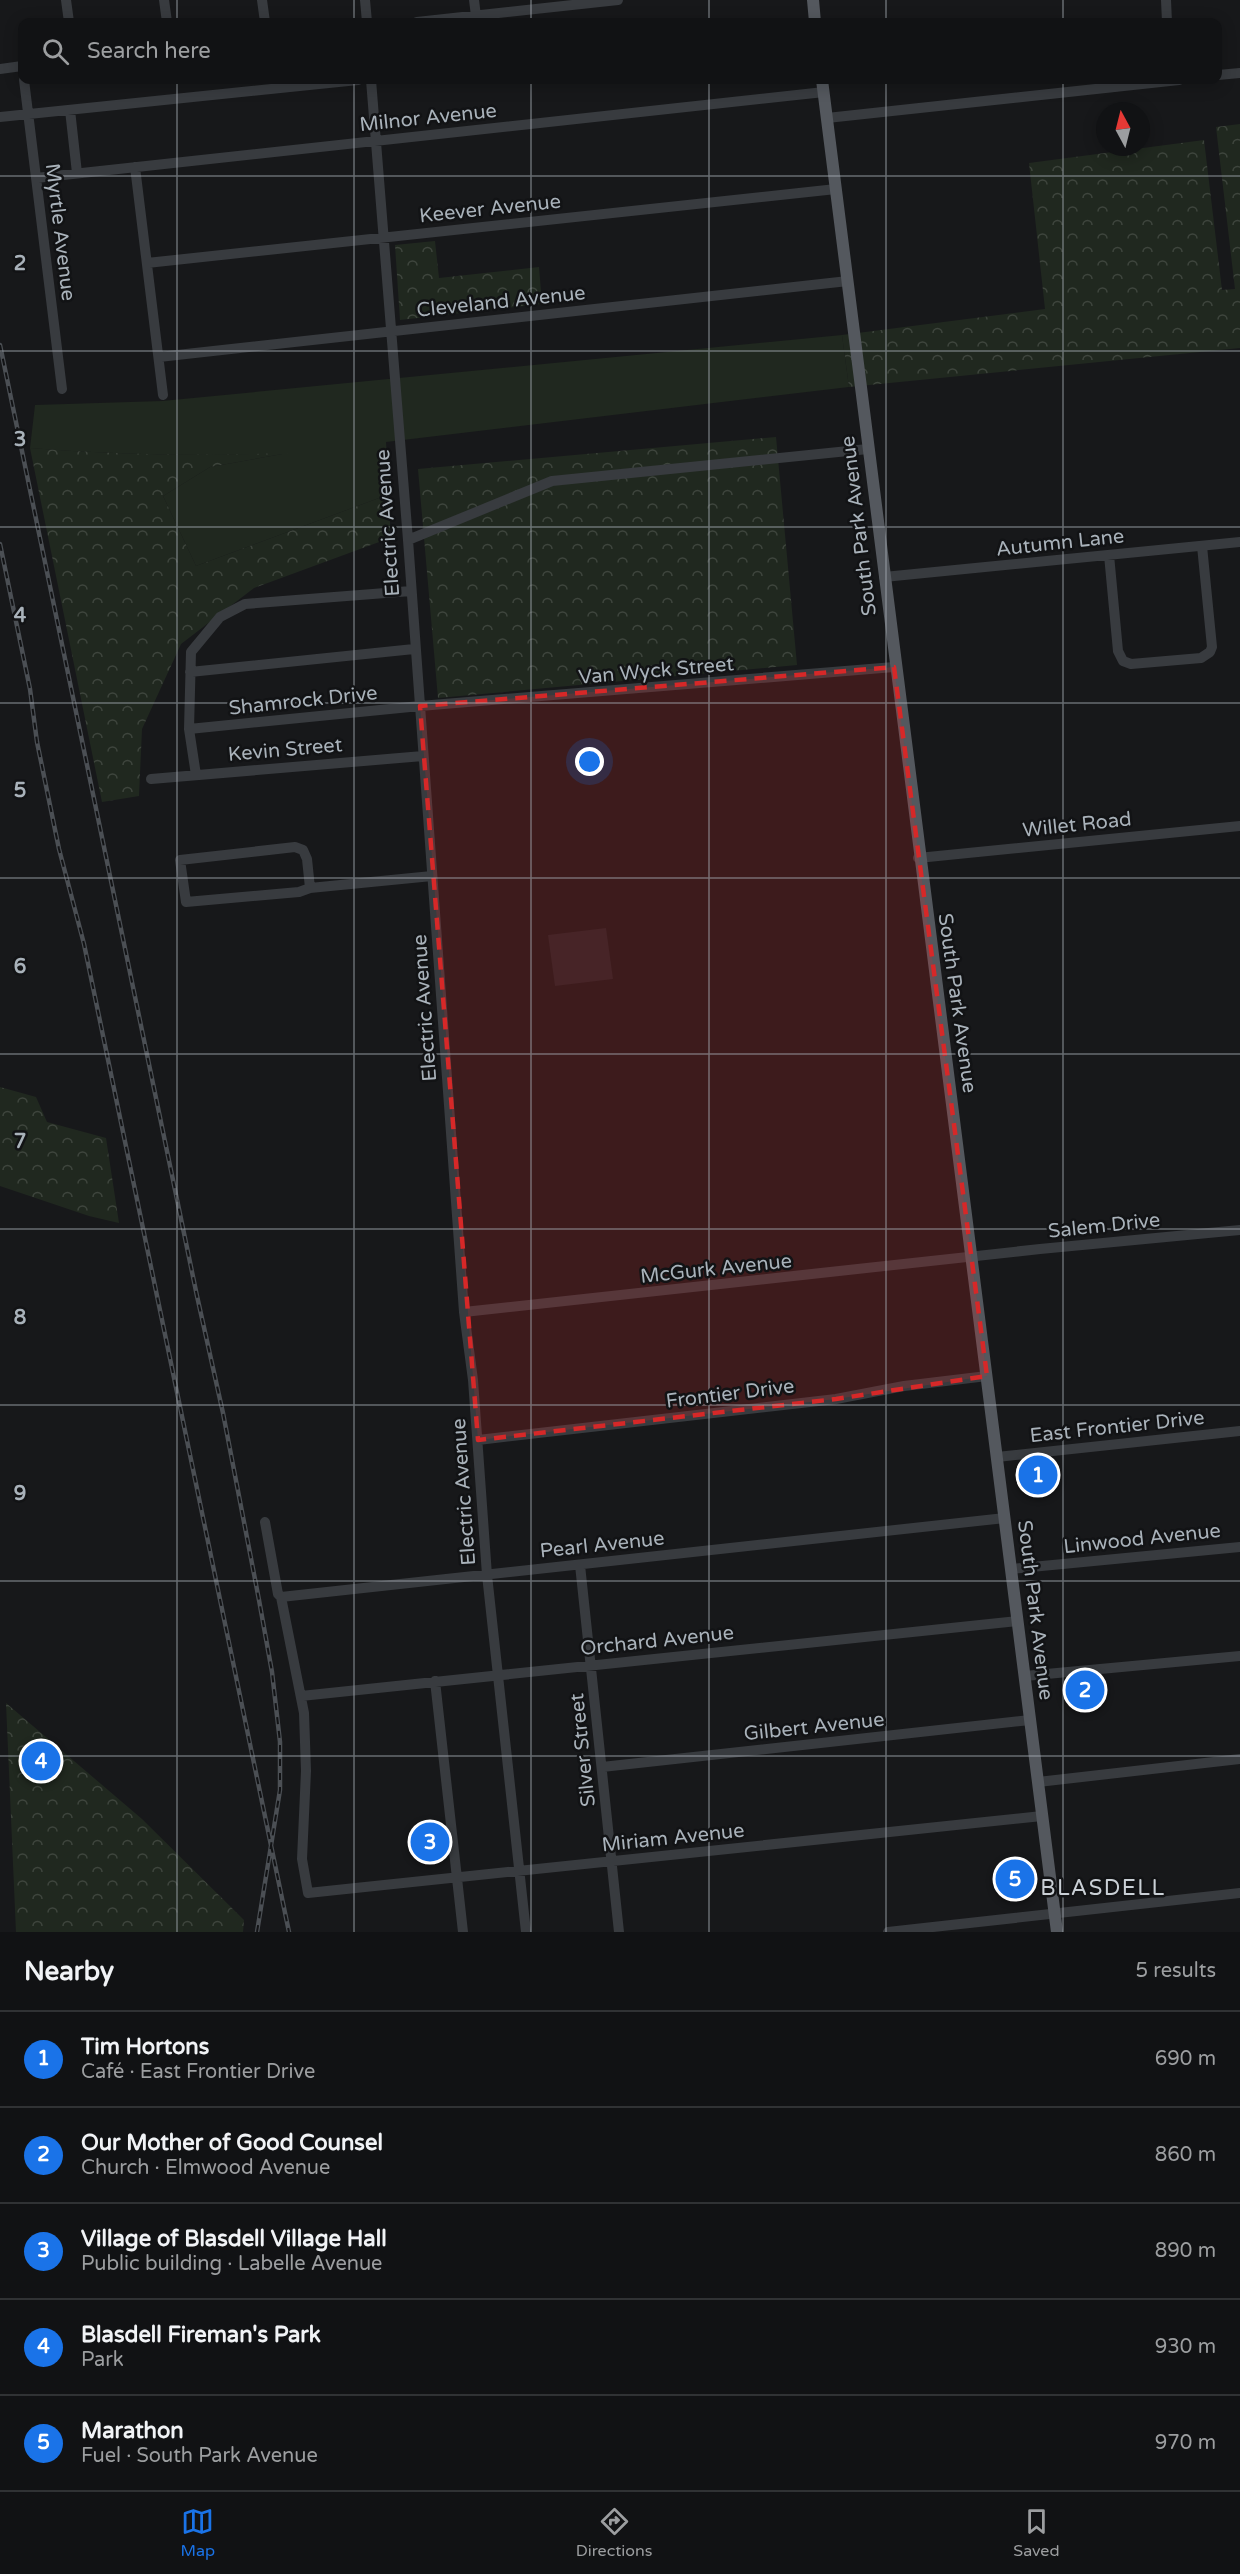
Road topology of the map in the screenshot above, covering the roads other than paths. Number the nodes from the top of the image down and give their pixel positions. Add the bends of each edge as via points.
1 (66, 0) edge
2 (164, 0) edge
3 (262, 0) edge
4 (365, 0) edge
5 (474, 0) edge
6 (618, 0) edge
7 (813, 0) edge
8 (1166, 0) edge
9 (584, 2) edge
10 (476, 16) junction
11 (68, 18) edge
12 (166, 18) edge
13 (264, 18) edge
14 (367, 18) edge
15 (456, 18) edge
16 (815, 18) edge
17 (1167, 18) edge
18 (18, 67) edge
19 (0, 69) edge
20 (1240, 73) edge
21 (1222, 75) edge
22 (24, 84) edge
23 (320, 84) edge
24 (371, 84) edge
25 (1137, 84) edge
26 (823, 86) edge
27 (70, 110) junction
28 (28, 115) junction
29 (0, 117) edge
30 (827, 118) junction
31 (376, 141) junction
32 (135, 167) junction
33 (77, 173) junction
34 (36, 178) junction
35 (836, 189) junction
36 (384, 238) junction
37 (147, 263) junction
38 (848, 281) junction
39 (391, 332) junction
40 (159, 357) junction
41 (62, 389) dead end
42 (163, 395) dead end
43 (868, 449) junction
44 (408, 540) junction
45 (1240, 542) edge
46 (1202, 546) junction
47 (1109, 555) junction
48 (884, 578) junction
49 (411, 591) junction
50 (414, 649) junction
51 (894, 667) junction
52 (190, 672) junction
53 (420, 706) junction
54 (189, 729) junction
55 (423, 756) junction
56 (196, 775) junction
57 (151, 779) dead end
58 (1240, 826) edge
59 (918, 858) junction
60 (432, 876) junction
61 (310, 888) junction
62 (1240, 1230) edge
63 (972, 1258) junction
64 (464, 1312) junction
65 (987, 1376) junction
66 (1240, 1431) edge
67 (478, 1440) junction
68 (997, 1456) junction
69 (1005, 1518) junction
70 (265, 1522) dead end
71 (1240, 1546) edge
72 (580, 1565) junction
73 (1011, 1569) junction
74 (488, 1575) junction
75 (281, 1597) junction
76 (1018, 1621) junction
77 (1240, 1656) edge
78 (591, 1664) junction
79 (498, 1674) junction
80 (1025, 1676) junction
81 (435, 1681) junction
82 (301, 1696) junction
83 (1030, 1720) junction
84 (1240, 1759) edge
85 (602, 1767) junction
86 (1038, 1782) junction
87 (1042, 1816) junction
88 (612, 1862) junction
89 (519, 1871) junction
90 (458, 1878) junction
91 (1240, 1893) edge
92 (1054, 1912) junction
93 (463, 1932) edge
94 (526, 1932) edge
95 (619, 1932) edge
96 (888, 1932) edge
97 (1057, 1932) edge

1 - 11 street
2 - 12 street
3 - 13 street
4 - 14 street
5 - 10 street
6 - 9 street
7 - 16 main road
8 - 17 street
9 - 10 street
10 - 15 street
18 - 19 street
20 - 21 street
22 - 28 street, Myrtle Avenue
23 - 27 street
24 - 31 street, Electric Avenue
25 - 30 street
26 - 30 main road, South Park Avenue
26 - 31 street, Milnor Avenue
27 - 28 street
27 - 33 street
28 - 29 street
28 - 34 street, Myrtle Avenue
30 - 35 main road, South Park Avenue
31 - 32 street, Milnor Avenue
31 - 36 street, Electric Avenue
32 - 33 street, Milnor Avenue
32 - 37 street
33 - 34 street, Milnor Avenue
34 - 41 street, Myrtle Avenue
35 - 36 street, Keever Avenue
35 - 38 main road, South Park Avenue
36 - 37 street, Keever Avenue
36 - 39 street, Electric Avenue
37 - 40 street
38 - 39 street, Cleveland Avenue
38 - 43 main road, South Park Avenue
39 - 40 street, Cleveland Avenue
39 - 44 street, Electric Avenue
40 - 42 street
43 - 44 street via 552,481
43 - 48 main road, South Park Avenue
44 - 49 street, Electric Avenue
45 - 46 street, Autumn Lane
46 - 47 street, Autumn Lane
46 - 47 street via 1212,647 1201,658 1131,664 1122,661
47 - 48 street, Autumn Lane
48 - 51 main road, South Park Avenue
49 - 50 street, Electric Avenue
49 - 52 street via 245,604 220,617 191,652
50 - 52 street
50 - 53 street, Electric Avenue
51 - 53 street, Van Wyck Street
51 - 59 main road, South Park Avenue
52 - 54 street
53 - 54 street, Shamrock Drive
53 - 55 street, Electric Avenue
54 - 56 street
55 - 56 street, Kevin Street
55 - 60 street, Electric Avenue
56 - 57 street, Kevin Street
58 - 59 street, Willet Road
59 - 63 main road, South Park Avenue
60 - 61 street
60 - 64 street, Electric Avenue
61 - 61 street via 303,850 295,847 180,860 186,902
62 - 63 street, Salem Drive
63 - 64 street, McGurk Avenue
63 - 65 main road, South Park Avenue
64 - 67 street, Electric Avenue
65 - 67 street, Frontier Drive via 836,1399
65 - 68 main road, South Park Avenue
66 - 68 street, East Frontier Drive
67 - 74 street, Electric Avenue
68 - 69 main road, South Park Avenue
69 - 72 street, Pearl Avenue
69 - 73 main road, South Park Avenue
70 - 75 street
71 - 73 street, Linwood Avenue
72 - 74 street, Pearl Avenue
72 - 78 street, Silver Street
73 - 76 main road, South Park Avenue
74 - 75 street, Pearl Avenue
74 - 79 street, Electric Avenue
75 - 82 street
76 - 78 street, Orchard Avenue
76 - 80 main road, South Park Avenue
77 - 80 street
78 - 79 street, Orchard Avenue
78 - 85 street, Silver Street
79 - 81 street, Orchard Avenue
79 - 89 street, Electric Avenue
80 - 83 main road, South Park Avenue
81 - 82 street, Orchard Avenue
81 - 90 street
82 - 90 street, Miriam Avenue via 306,1771 302,1859 308,1893
83 - 85 street, Gilbert Avenue
83 - 86 main road, South Park Avenue
84 - 86 street
85 - 88 street, Silver Street
86 - 87 main road, South Park Avenue
87 - 88 street, Miriam Avenue
87 - 92 main road, South Park Avenue
88 - 89 street, Miriam Avenue
88 - 95 street, Silver Street
89 - 90 street, Miriam Avenue
89 - 94 street, Electric Avenue
90 - 93 street
91 - 92 street
92 - 96 street
92 - 97 main road, South Park Avenue

